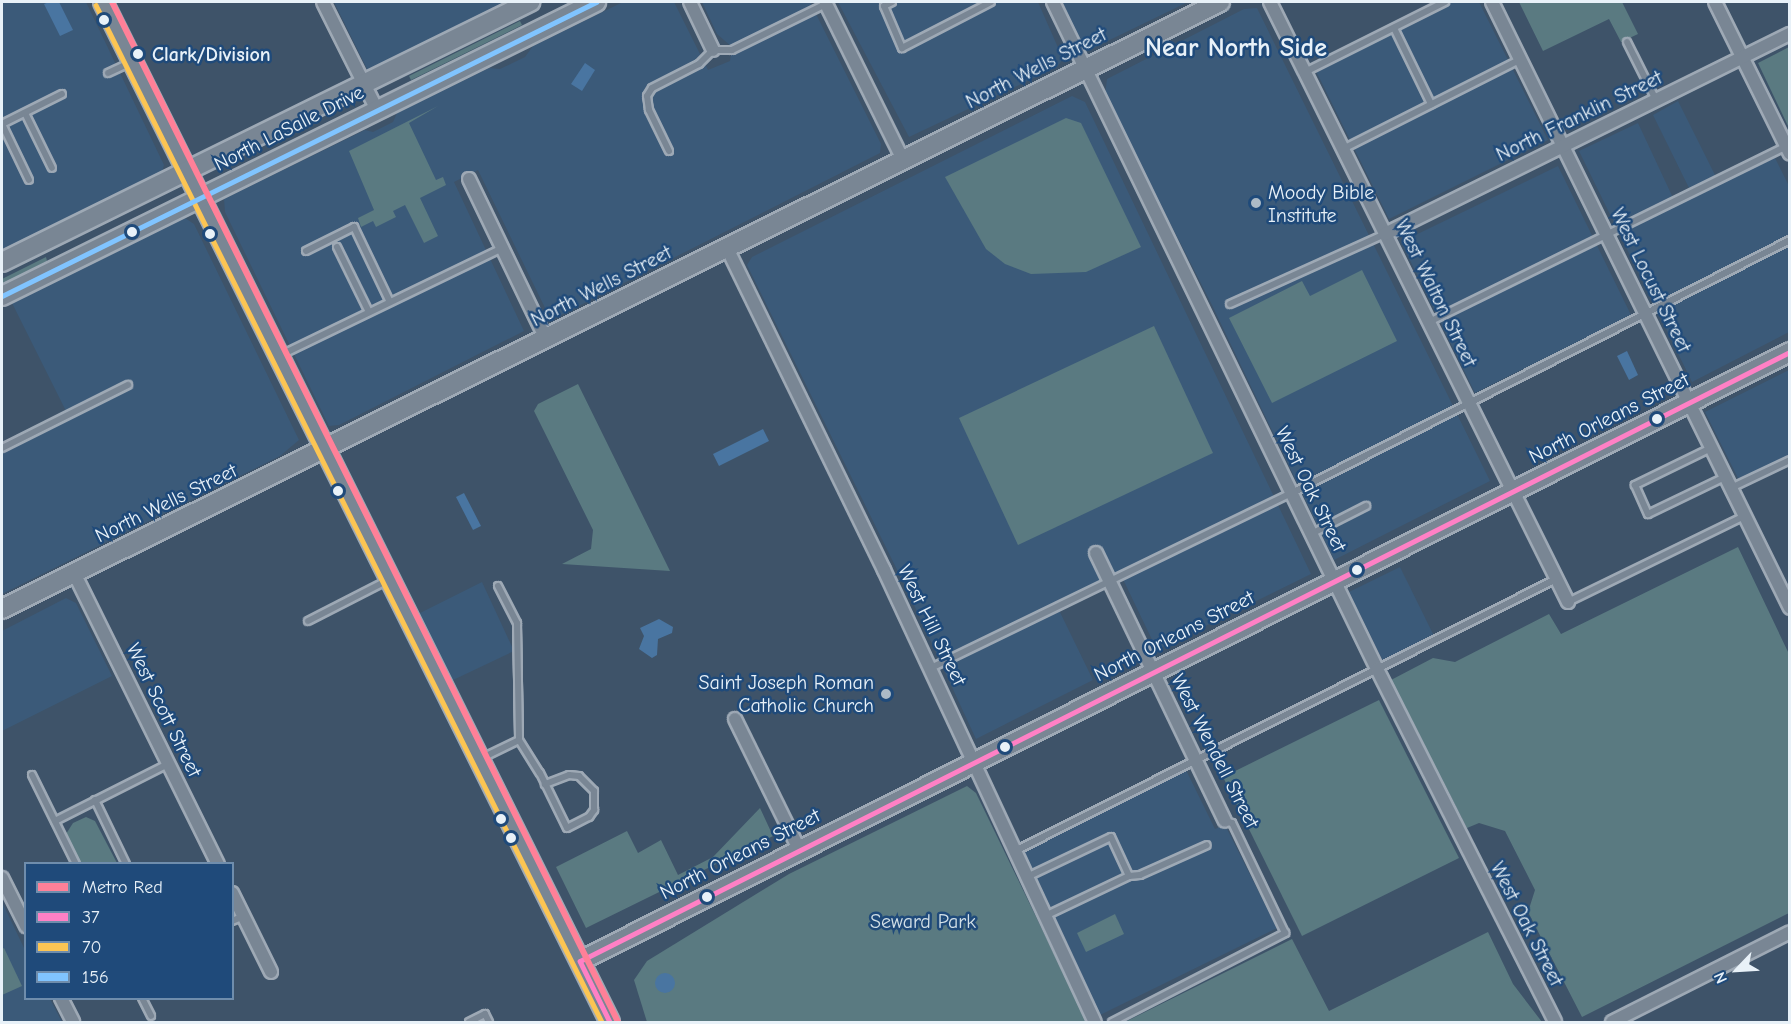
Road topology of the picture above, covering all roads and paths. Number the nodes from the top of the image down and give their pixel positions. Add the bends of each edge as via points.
1 (103, 2) edge
2 (323, 2) edge
3 (530, 2) edge
4 (596, 2) edge
5 (690, 2) edge
6 (892, 2) edge
7 (991, 2) edge
8 (1053, 2) edge
9 (1220, 2) edge
10 (1270, 2) edge
11 (1445, 2) edge
12 (1492, 2) edge
13 (1715, 2) edge
14 (826, 4) joint
15 (1394, 28) junction
16 (1790, 34) edge
17 (1627, 42) dead end
18 (713, 50) junction
19 (1742, 57) junction
20 (1521, 59) junction
21 (133, 62) junction
22 (1086, 69) junction
23 (1305, 72) junction
24 (108, 73) dead end
25 (364, 84) junction
26 (62, 94) dead end
27 (1656, 100) junction
28 (1431, 104) junction
29 (376, 110) junction
30 (25, 113) junction
31 (2, 124) edge
32 (1563, 146) junction
33 (1788, 148) edge
34 (1343, 149) junction
35 (669, 151) dead end
36 (903, 160) junction
37 (52, 168) dead end
38 (186, 171) junction
39 (469, 179) dead end
40 (29, 180) dead end
41 (199, 198) junction
42 (1385, 234) junction
43 (1606, 234) junction
44 (1790, 240) edge
45 (337, 247) dead end
46 (502, 248) junction
47 (727, 248) junction
48 (306, 251) dead end
49 (2, 262) edge
50 (2, 296) edge
51 (390, 302) junction
52 (1230, 304) dead end
53 (369, 312) junction
54 (1645, 314) junction
55 (1429, 322) junction
56 (546, 339) junction
57 (1790, 352) edge
58 (278, 356) junction
59 (128, 386) dead end
60 (1468, 402) junction
61 (1689, 403) junction
62 (2, 448) edge
63 (1711, 448) junction
64 (325, 450) junction
65 (1790, 460) edge
66 (1725, 477) junction
67 (1731, 488) junction
68 (1513, 491) junction
69 (1292, 493) junction
70 (1366, 506) dead end
71 (1744, 516) junction
72 (1311, 534) junction
73 (1096, 553) dead end
74 (74, 573) junction
75 (1556, 579) junction
76 (389, 580) junction
77 (1334, 581) junction
78 (1110, 582) junction
79 (498, 586) dead end
80 (1568, 602) joint
81 (1790, 608) edge
82 (2, 609) edge
83 (308, 621) dead end
84 (931, 668) junction
85 (1377, 669) junction
86 (1153, 672) junction
87 (735, 720) dead end
88 (519, 740) junction
89 (479, 760) junction
90 (1195, 760) junction
91 (975, 761) junction
92 (168, 764) junction
93 (32, 775) dead end
94 (545, 784) junction
95 (95, 800) junction
96 (55, 820) junction
97 (1225, 821) joint
98 (1207, 845) dead end
99 (799, 849) junction
100 (1015, 851) junction
101 (75, 862) edge
102 (125, 862) edge
103 (217, 862) edge
104 (1129, 876) junction
105 (1027, 877) junction
106 (2, 878) edge
107 (234, 902) edge
108 (1045, 916) junction
109 (238, 919) edge
110 (24, 922) edge
111 (1790, 932) edge
112 (580, 961) junction
113 (272, 972) dead end
114 (62, 1000) edge
115 (143, 1000) edge
116 (151, 1016) dead end
117 (73, 1023) edge
118 (469, 1023) edge
119 (489, 1023) edge
120 (610, 1023) edge
121 (1095, 1023) edge
122 (1112, 1023) edge
123 (1555, 1023) edge
124 (1612, 1023) edge

1 - 21 street
2 - 25 street
3 - 25 street, North LaSalle Drive
4 - 29 street, North LaSalle Drive
5 - 18 street
6 - 7 lane via 884,6 902,48
8 - 22 street, West Oak Street
9 - 22 street, North Wells Street
10 - 23 street, West Walton Street
11 - 15 lane
12 - 20 street, West Locust Street
13 - 19 street
14 - 18 lane via 732,50
14 - 36 street
15 - 23 lane
15 - 28 lane
16 - 19 street, North Franklin Street
17 - 27 lane
18 - 35 lane via 699,64 652,88 647,96 649,110
19 - 27 street, North Franklin Street
19 - 33 street
20 - 28 lane
20 - 32 street, West Locust Street
21 - 24 lane
21 - 38 street
22 - 36 street, North Wells Street
22 - 69 street, West Oak Street
23 - 34 street, West Walton Street
25 - 29 street
25 - 38 street, North LaSalle Drive
26 - 30 lane
27 - 32 street, North Franklin Street
28 - 34 lane
29 - 41 street, North LaSalle Drive
30 - 31 lane
30 - 37 lane
31 - 40 lane
32 - 42 street, North Franklin Street
32 - 43 street, West Locust Street
33 - 43 lane
34 - 42 street, West Walton Street
36 - 47 street, North Wells Street
38 - 41 street
38 - 49 street, North LaSalle Drive
39 - 46 street
41 - 50 street, North LaSalle Drive
41 - 58 street
42 - 52 lane
42 - 55 street, West Walton Street
43 - 54 street, West Locust Street
43 - 55 lane
44 - 54 lane
45 - 53 lane
46 - 51 lane
46 - 56 street
47 - 56 street, North Wells Street
47 - 84 street, West Hill Street
48 - 51 lane via 354,227
51 - 53 lane
53 - 58 lane
54 - 60 lane
54 - 61 street, West Locust Street
55 - 60 street, West Walton Street
56 - 64 street, North Wells Street
57 - 61 street, North Orleans Street
58 - 64 street
59 - 62 lane
60 - 68 street, West Walton Street
60 - 69 lane
61 - 63 street, West Locust Street
61 - 68 street, North Orleans Street
63 - 66 street, West Locust Street
63 - 66 lane via 1635,485 1648,514
64 - 74 street, North Wells Street
64 - 76 street
65 - 67 lane
66 - 67 street, West Locust Street
67 - 71 street, West Locust Street
68 - 75 street, West Walton Street
68 - 77 street, North Orleans Street
69 - 72 street, West Oak Street
69 - 78 lane
70 - 72 lane
71 - 80 lane
71 - 81 street, West Locust Street
72 - 77 street, West Oak Street
73 - 78 street, West Wendell Street
74 - 82 street, North Wells Street
74 - 92 street, West Scott Street
75 - 80 street, West Walton Street
75 - 85 lane
76 - 83 lane
76 - 89 street
77 - 85 street, West Oak Street
77 - 86 street, North Orleans Street
78 - 84 lane
78 - 86 street, West Wendell Street
79 - 88 lane via 517,624
84 - 91 street, West Hill Street
85 - 90 lane
85 - 123 street, West Oak Street
86 - 90 street, West Wendell Street
86 - 91 street, North Orleans Street
87 - 99 street
88 - 89 lane
88 - 94 lane
89 - 112 street
90 - 97 street, West Wendell Street
90 - 100 lane
91 - 99 street, North Orleans Street
91 - 100 street, West Hill Street
92 - 95 lane
92 - 103 street, West Scott Street
93 - 96 lane
94 - 94 lane via 567,828 589,818 594,810 594,791 579,776 569,775
95 - 96 lane
95 - 102 lane
96 - 101 lane
97 - 122 lane, West Wendell Street via 1232,823 1285,933
98 - 104 lane via 1140,875
99 - 112 street, North Orleans Street
100 - 105 street, West Hill Street
104 - 105 lane via 1111,837
104 - 108 lane
105 - 108 street, West Hill Street
106 - 110 street
107 - 109 street
108 - 121 street, West Hill Street
109 - 113 street
111 - 124 street
112 - 120 street
114 - 117 street
115 - 116 lane
118 - 119 lane via 485,1014

